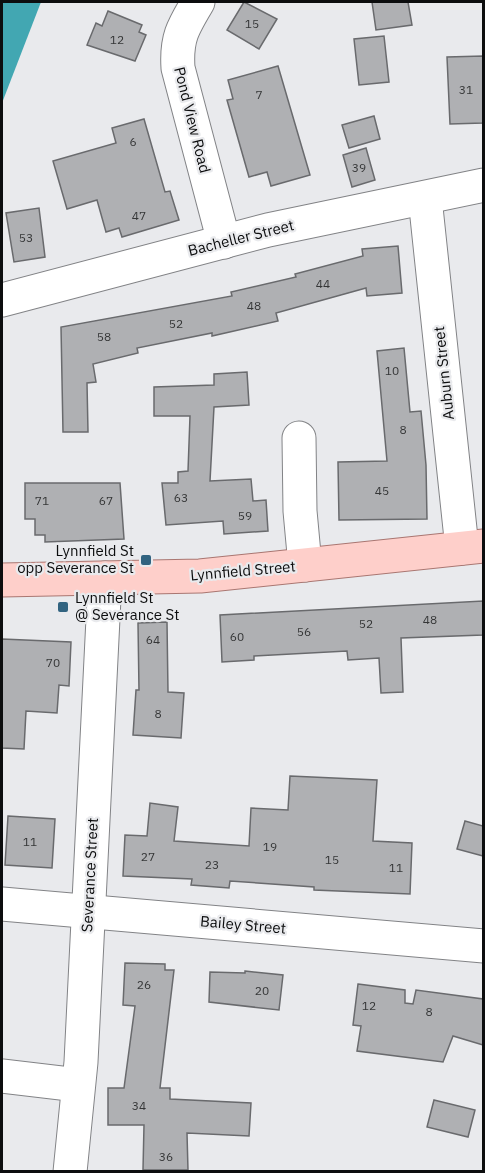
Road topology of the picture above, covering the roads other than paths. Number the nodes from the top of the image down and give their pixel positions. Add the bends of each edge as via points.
1 (198, 2) edge
2 (483, 185) edge
3 (425, 198) junction
4 (224, 242) junction
5 (2, 300) edge
6 (299, 438) dead end
7 (473, 547) edge
8 (305, 565) junction
9 (105, 578) junction
10 (2, 580) edge
11 (2, 904) edge
12 (88, 911) junction
13 (483, 946) edge
14 (2, 1076) edge
15 (78, 1085) junction
16 (70, 1172) edge

1 - 4 street, Pond View Road via 180,32 178,68
2 - 3 street, Bacheller Street
3 - 4 street, Bacheller Street
3 - 7 street, Auburn Street
4 - 5 street, Bacheller Street
6 - 8 street
7 - 8 main road, Lynnfield Street
8 - 9 main road, Lynnfield Street via 200,576
9 - 10 main road, Lynnfield Street
9 - 12 street, Severance Street
11 - 12 street, Bailey Street
12 - 13 street, Bailey Street
12 - 15 street, Severance Street
14 - 15 street
15 - 16 street, Severance Street

